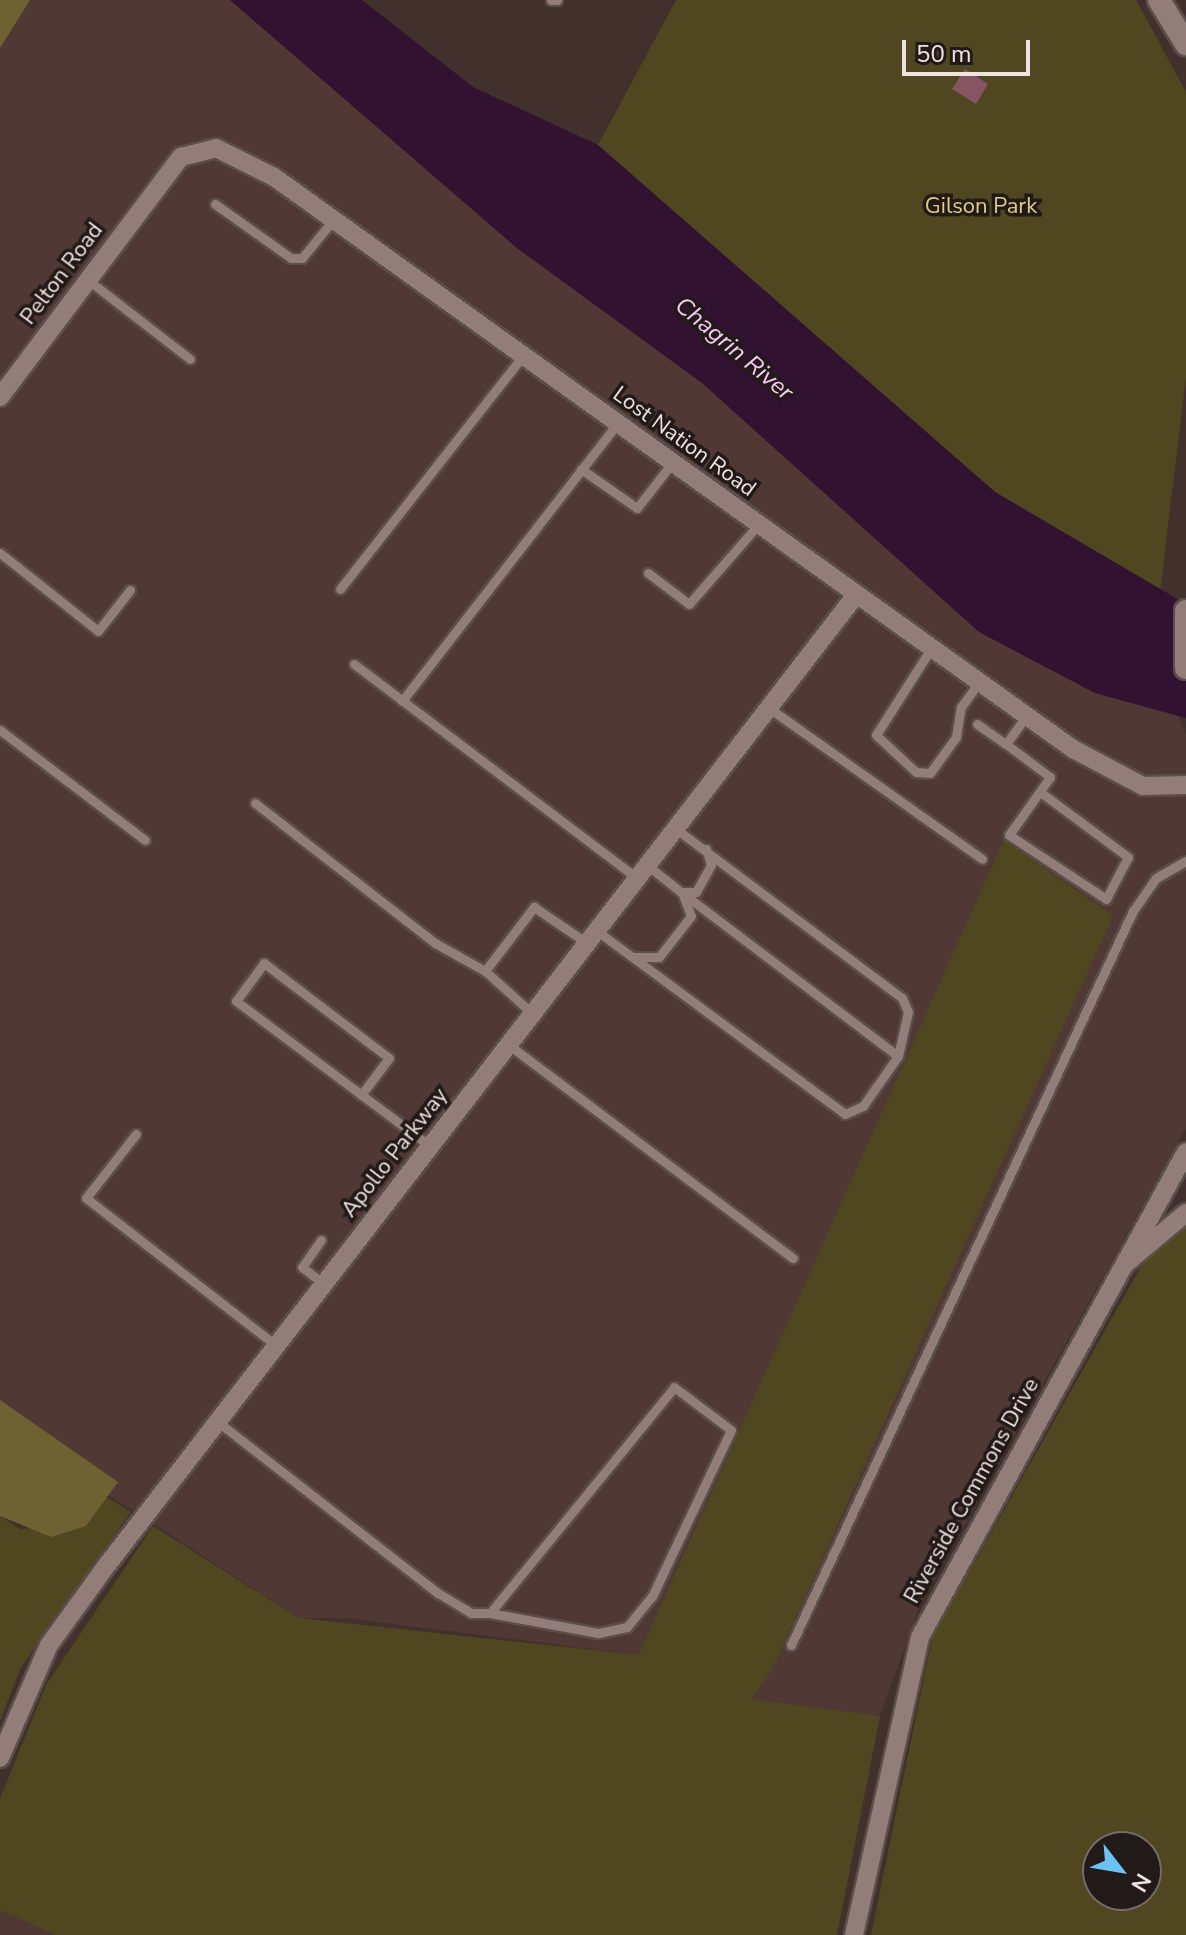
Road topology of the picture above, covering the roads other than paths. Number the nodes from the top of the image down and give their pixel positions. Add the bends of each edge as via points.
1 (551, 0) edge
2 (557, 0) edge
3 (1159, 0) edge
4 (1186, 44) edge
5 (163, 179) joint
6 (215, 204) dead end
7 (333, 220) junction
8 (88, 280) junction
9 (523, 356) junction
10 (190, 359) dead end
11 (0, 397) edge
12 (617, 424) junction
13 (672, 463) junction
14 (581, 469) junction
15 (758, 525) junction
16 (0, 553) edge
17 (648, 573) dead end
18 (340, 589) dead end
19 (130, 590) dead end
20 (856, 595) junction
21 (1186, 611) edge
22 (932, 647) junction
23 (354, 664) dead end
24 (1186, 668) edge
25 (980, 681) junction
26 (402, 701) junction
27 (769, 708) junction
28 (1027, 715) junction
29 (977, 724) dead end
30 (0, 730) edge
31 (1006, 744) junction
32 (1186, 785) edge
33 (1040, 792) junction
34 (255, 803) dead end
35 (676, 829) junction
36 (145, 840) dead end
37 (706, 849) junction
38 (982, 859) dead end
39 (1186, 861) edge
40 (642, 872) junction
41 (681, 892) junction
42 (592, 937) junction
43 (632, 957) junction
44 (485, 971) junction
45 (533, 1014) junction
46 (509, 1045) junction
47 (898, 1056) junction
48 (361, 1095) junction
49 (136, 1134) dead end
50 (430, 1146) junction
51 (1186, 1152) edge
52 (1186, 1213) edge
53 (321, 1240) dead end
54 (793, 1258) dead end
55 (1120, 1268) junction
56 (324, 1284) junction
57 (277, 1346) junction
58 (218, 1422) junction
59 (490, 1613) junction
60 (791, 1645) dead end
61 (0, 1758) edge
62 (854, 1935) edge

1 - 2 lane
3 - 4 street
5 - 7 street, Lost Nation Road via 181,157 216,148
5 - 8 street, Pelton Road
6 - 7 lane via 291,258 302,258
7 - 9 street, Lost Nation Road
8 - 10 lane
8 - 11 street, Pelton Road
9 - 12 street, Lost Nation Road
9 - 18 lane
12 - 13 street, Lost Nation Road
12 - 14 lane
13 - 14 lane via 637,508
13 - 15 street, Lost Nation Road
14 - 26 lane
15 - 17 lane via 689,604
15 - 20 street, Lost Nation Road
16 - 19 lane via 98,631
20 - 22 street, Lost Nation Road
20 - 27 street, Apollo Parkway
21 - 24 street
22 - 25 street, Lost Nation Road
22 - 25 lane via 876,735 916,772 930,773 947,749 961,707
23 - 26 lane
25 - 28 street, Lost Nation Road
26 - 40 lane
27 - 35 street, Apollo Parkway
27 - 38 lane
28 - 31 lane
28 - 32 street, Lost Nation Road via 1107,771 1143,786
29 - 31 lane
30 - 36 lane
31 - 33 lane via 1050,777
33 - 33 lane via 1009,835 1106,899 1128,857
34 - 44 lane via 435,943
35 - 37 lane
35 - 40 street, Apollo Parkway
37 - 41 lane via 709,874 696,892
37 - 47 lane via 891,984 908,1012
39 - 60 lane via 1156,878 1133,911
40 - 41 lane
40 - 42 street, Apollo Parkway
41 - 43 lane via 691,916 659,957
41 - 47 lane
42 - 43 lane
42 - 44 lane via 534,907
42 - 45 street, Apollo Parkway
43 - 47 lane via 845,1114 863,1106
44 - 45 lane
45 - 46 street, Apollo Parkway
46 - 50 street, Apollo Parkway
46 - 54 lane
48 - 48 lane via 236,1001 264,963 389,1058
48 - 50 lane
49 - 57 lane via 86,1198
50 - 56 street, Apollo Parkway
51 - 55 street, Riverside Commons Drive
52 - 55 street, Riverside Commons Drive
53 - 56 lane via 302,1267
55 - 62 street, Riverside Commons Drive via 920,1637
56 - 57 street, Apollo Parkway
57 - 58 street, Apollo Parkway
58 - 59 lane via 438,1593 471,1613
58 - 61 street, Apollo Parkway via 49,1645
59 - 59 lane via 674,1387 731,1430 652,1596 627,1627 598,1633

